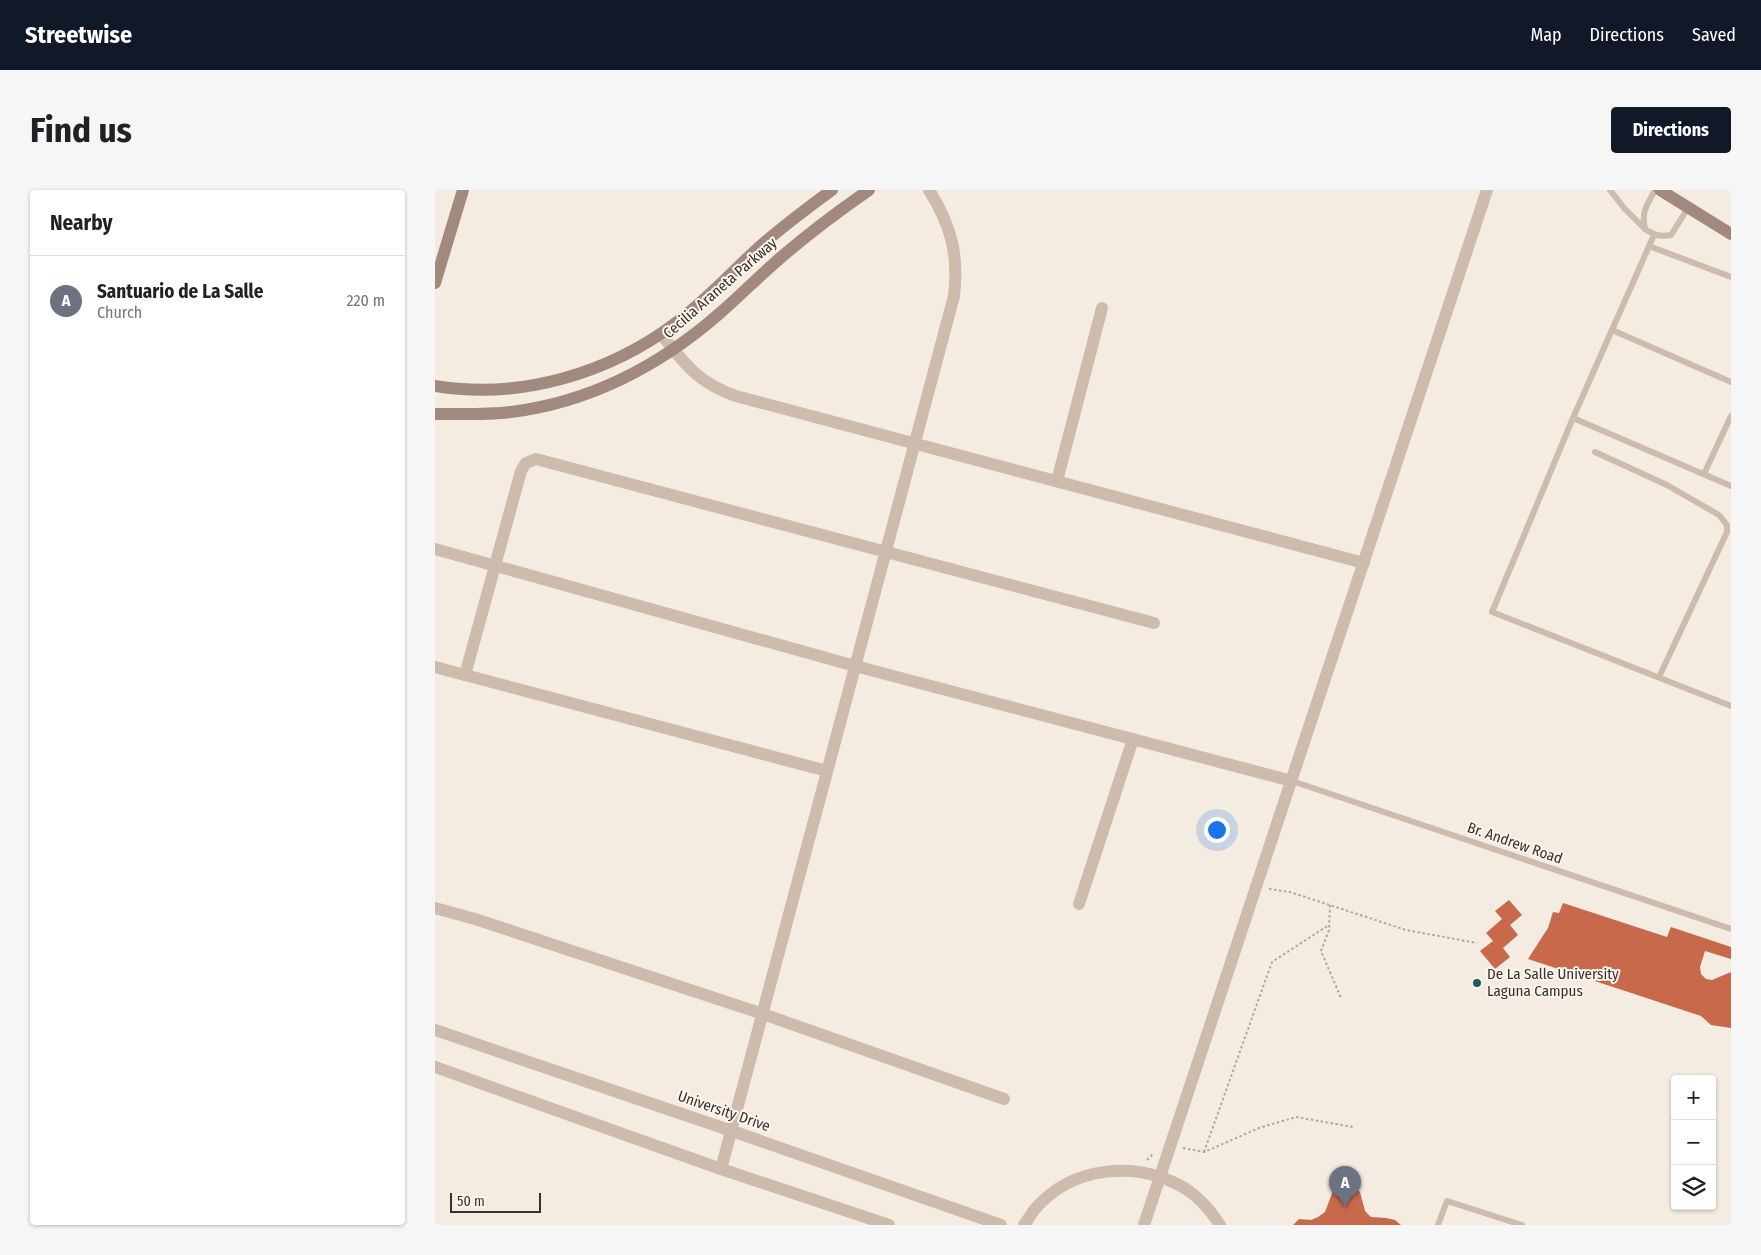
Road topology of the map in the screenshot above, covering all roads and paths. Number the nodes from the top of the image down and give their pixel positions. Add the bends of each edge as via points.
1 (463, 190) edge
2 (832, 190) edge
3 (869, 190) edge
4 (929, 190) edge
5 (1487, 190) edge
6 (1610, 190) edge
7 (1655, 190) edge
8 (1660, 190) edge
9 (1688, 208) junction
10 (1645, 229) junction
11 (1731, 234) edge
12 (1654, 235) junction
13 (1649, 246) junction
14 (1731, 277) edge
15 (435, 283) edge
16 (1102, 308) dead end
17 (1611, 330) junction
18 (661, 334) junction
19 (674, 350) junction
20 (1731, 382) edge
21 (435, 386) edge
22 (435, 414) edge
23 (1731, 416) edge
24 (1573, 418) junction
25 (914, 443) junction
26 (1595, 452) dead end
27 (1704, 474) junction
28 (1057, 481) junction
29 (1731, 486) edge
30 (435, 550) edge
31 (885, 552) junction
32 (1364, 563) junction
33 (495, 565) junction
34 (1155, 623) dead end
35 (855, 666) junction
36 (435, 667) edge
37 (465, 675) junction
38 (1659, 677) junction
39 (1731, 706) edge
40 (1133, 739) junction
41 (827, 771) junction
42 (1292, 782) junction
43 (1257, 888) junction
44 (1079, 904) dead end
45 (1330, 905) junction
46 (435, 908) edge
47 (1329, 925) junction
48 (1731, 929) edge
49 (1477, 943) dead end
50 (1341, 998) dead end
51 (763, 1014) junction
52 (435, 1030) edge
53 (435, 1067) edge
54 (1004, 1100) dead end
55 (1353, 1127) dead end
56 (732, 1131) junction
57 (1170, 1145) junction
58 (1204, 1152) junction
59 (721, 1169) junction
60 (1159, 1176) junction
61 (889, 1225) edge
62 (1001, 1225) edge
63 (1024, 1225) edge
64 (1144, 1225) edge
65 (1220, 1225) edge
66 (1438, 1225) edge
67 (1521, 1225) edge

1 - 15 street
2 - 18 street, Cecilia Araneta Parkway via 774,235 693,310
3 - 19 street, Cecilia Araneta Parkway via 783,255 722,312
4 - 25 street via 946,220 956,259 956,277 954,296
5 - 32 street
6 - 10 lane
7 - 10 lane via 1643,217
8 - 9 street
9 - 11 street
9 - 12 lane via 1671,235
10 - 12 lane
12 - 13 lane
13 - 14 lane
13 - 17 lane
16 - 28 street
17 - 20 lane
17 - 24 lane
18 - 19 street
18 - 21 street, Cecilia Araneta Parkway via 610,362 537,385 493,390
19 - 22 street, Cecilia Araneta Parkway via 621,380 585,395 511,412
19 - 25 street via 688,368 719,390
23 - 27 lane
24 - 27 lane
24 - 38 lane via 1492,612
25 - 28 street
25 - 31 street
26 - 38 lane via 1667,485 1719,515 1727,525 1727,532
27 - 29 lane
28 - 32 street
30 - 33 street
31 - 33 street via 536,459 526,463 521,472
31 - 34 street
31 - 35 street
32 - 42 street
33 - 35 street
33 - 37 street
35 - 40 street
35 - 41 street
36 - 37 street
37 - 41 street
38 - 39 lane
40 - 42 street
40 - 44 street
41 - 51 street
42 - 43 street
42 - 48 lane, Br. Andrew Road
43 - 45 path via 1290,892
43 - 57 street
45 - 47 path
45 - 49 path via 1405,930
46 - 51 street
47 - 50 path via 1321,951
47 - 58 path via 1272,962
51 - 54 street
51 - 56 street
52 - 56 street, University Drive
53 - 59 street
55 - 58 path via 1296,1117 1259,1128
56 - 59 street
56 - 62 street, University Drive
57 - 58 path
57 - 60 street
59 - 61 street
60 - 63 street via 1136,1171 1108,1171 1081,1177 1056,1190 1035,1209
60 - 64 street
60 - 65 street via 1187,1190 1209,1208
66 - 67 lane via 1447,1201

